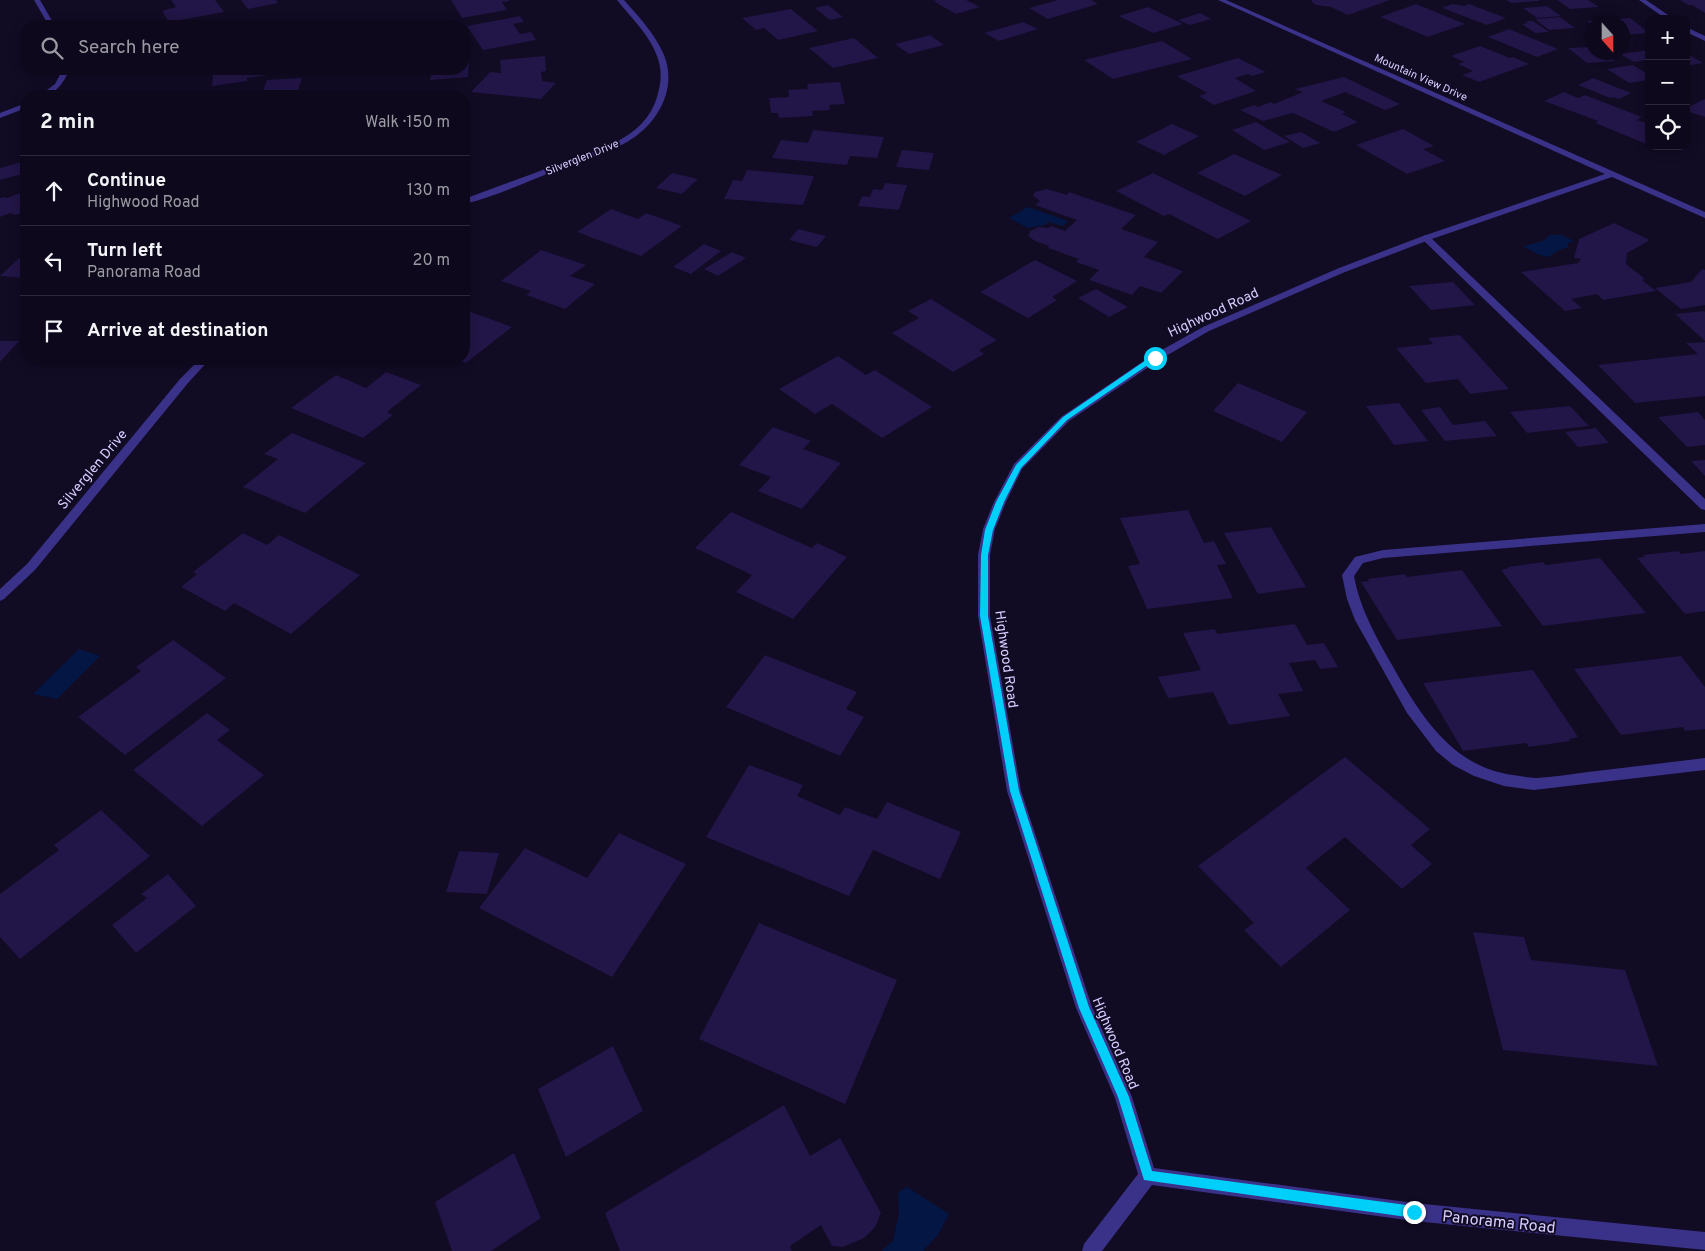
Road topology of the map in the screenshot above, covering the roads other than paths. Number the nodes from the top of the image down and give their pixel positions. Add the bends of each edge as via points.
1 (37, 0) edge
2 (620, 0) edge
3 (1221, 0) edge
4 (1642, 0) edge
5 (1665, 15) edge
6 (49, 20) edge
7 (1690, 31) edge
8 (1705, 40) edge
9 (63, 75) edge
10 (52, 90) edge
11 (20, 108) edge
12 (0, 116) edge
13 (1612, 174) junction
14 (470, 200) edge
15 (1705, 215) edge
16 (1426, 238) junction
17 (199, 365) edge
18 (1705, 506) edge
19 (1705, 528) edge
20 (0, 596) edge
21 (1705, 764) edge
22 (1148, 1176) junction
23 (1705, 1241) edge
24 (1092, 1251) edge

1 - 6 street
2 - 14 street, Silverglen Drive via 648,33 661,56 665,77 663,96 656,113 630,137 602,151
3 - 13 street, Mountain View Drive
4 - 5 street
7 - 8 street
9 - 10 street
11 - 12 street
13 - 15 street, Mountain View Drive
13 - 16 street, Highwood Road
16 - 18 street
16 - 22 street, Highwood Road via 1342,270 1206,329 1155,358 1065,419 1018,467 989,530 984,555 984,616 1014,791 1084,1008 1123,1097
17 - 20 street, Silverglen Drive via 30,566
19 - 21 street via 1383,554 1359,560 1348,575 1350,595 1361,621 1416,719 1435,742 1467,767 1508,782 1534,784
22 - 23 street, Panorama Road via 1414,1212
22 - 24 street

